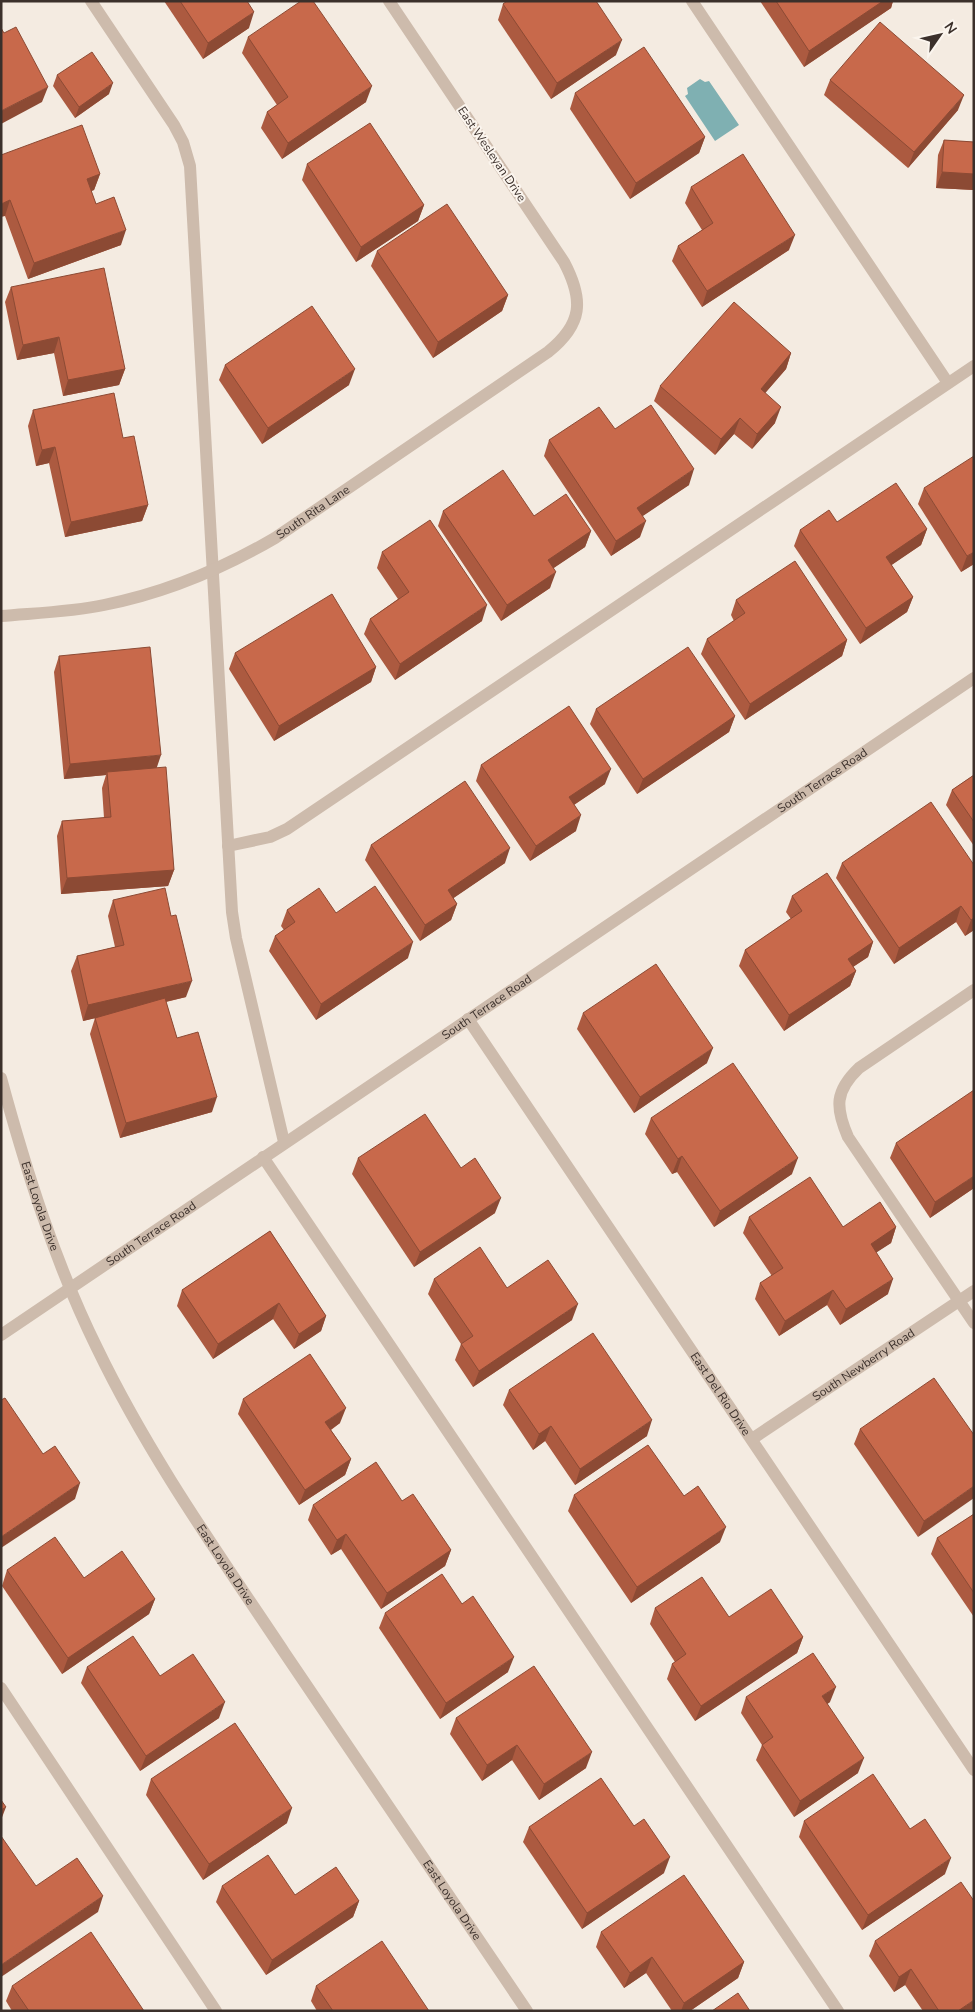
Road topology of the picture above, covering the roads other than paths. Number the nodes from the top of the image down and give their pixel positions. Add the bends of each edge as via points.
1 (91, 1) edge
2 (390, 1) edge
3 (692, 1) edge
4 (578, 314) joint
5 (974, 366) edge
6 (948, 383) junction
7 (214, 570) junction
8 (1, 616) edge
9 (974, 678) edge
10 (228, 846) junction
11 (974, 990) edge
12 (468, 1019) junction
13 (1, 1078) edge
14 (284, 1142) junction
15 (263, 1157) junction
16 (70, 1287) junction
17 (974, 1291) edge
18 (959, 1301) junction
19 (974, 1323) edge
20 (1, 1335) edge
21 (752, 1439) junction
22 (1, 1688) edge
23 (974, 1770) edge
24 (216, 2011) edge
25 (526, 2011) edge
26 (838, 2011) edge

1 - 7 street via 174,125 190,166
2 - 4 street, East Wesleyan Drive via 564,262 578,296
3 - 6 street
4 - 7 street, South Rita Lane via 562,341 548,352 275,538
5 - 6 street
6 - 10 street via 287,829 270,837
7 - 8 street, South Rita Lane via 143,596 104,606
7 - 10 street
9 - 12 street, South Terrace Road
10 - 14 street via 236,938
11 - 18 street via 859,1068 847,1080 839,1098 840,1118 848,1137
12 - 14 street, South Terrace Road
12 - 21 street, East Del Rio Drive
13 - 16 street, East Loyola Drive via 28,1172
14 - 15 street, South Terrace Road
15 - 16 street, South Terrace Road
15 - 26 street
16 - 20 street, South Terrace Road
16 - 25 street, East Loyola Drive via 121,1397 178,1494
17 - 18 street, South Newberry Road
18 - 19 street
18 - 21 street, South Newberry Road
21 - 23 street, East Del Rio Drive
22 - 24 street

